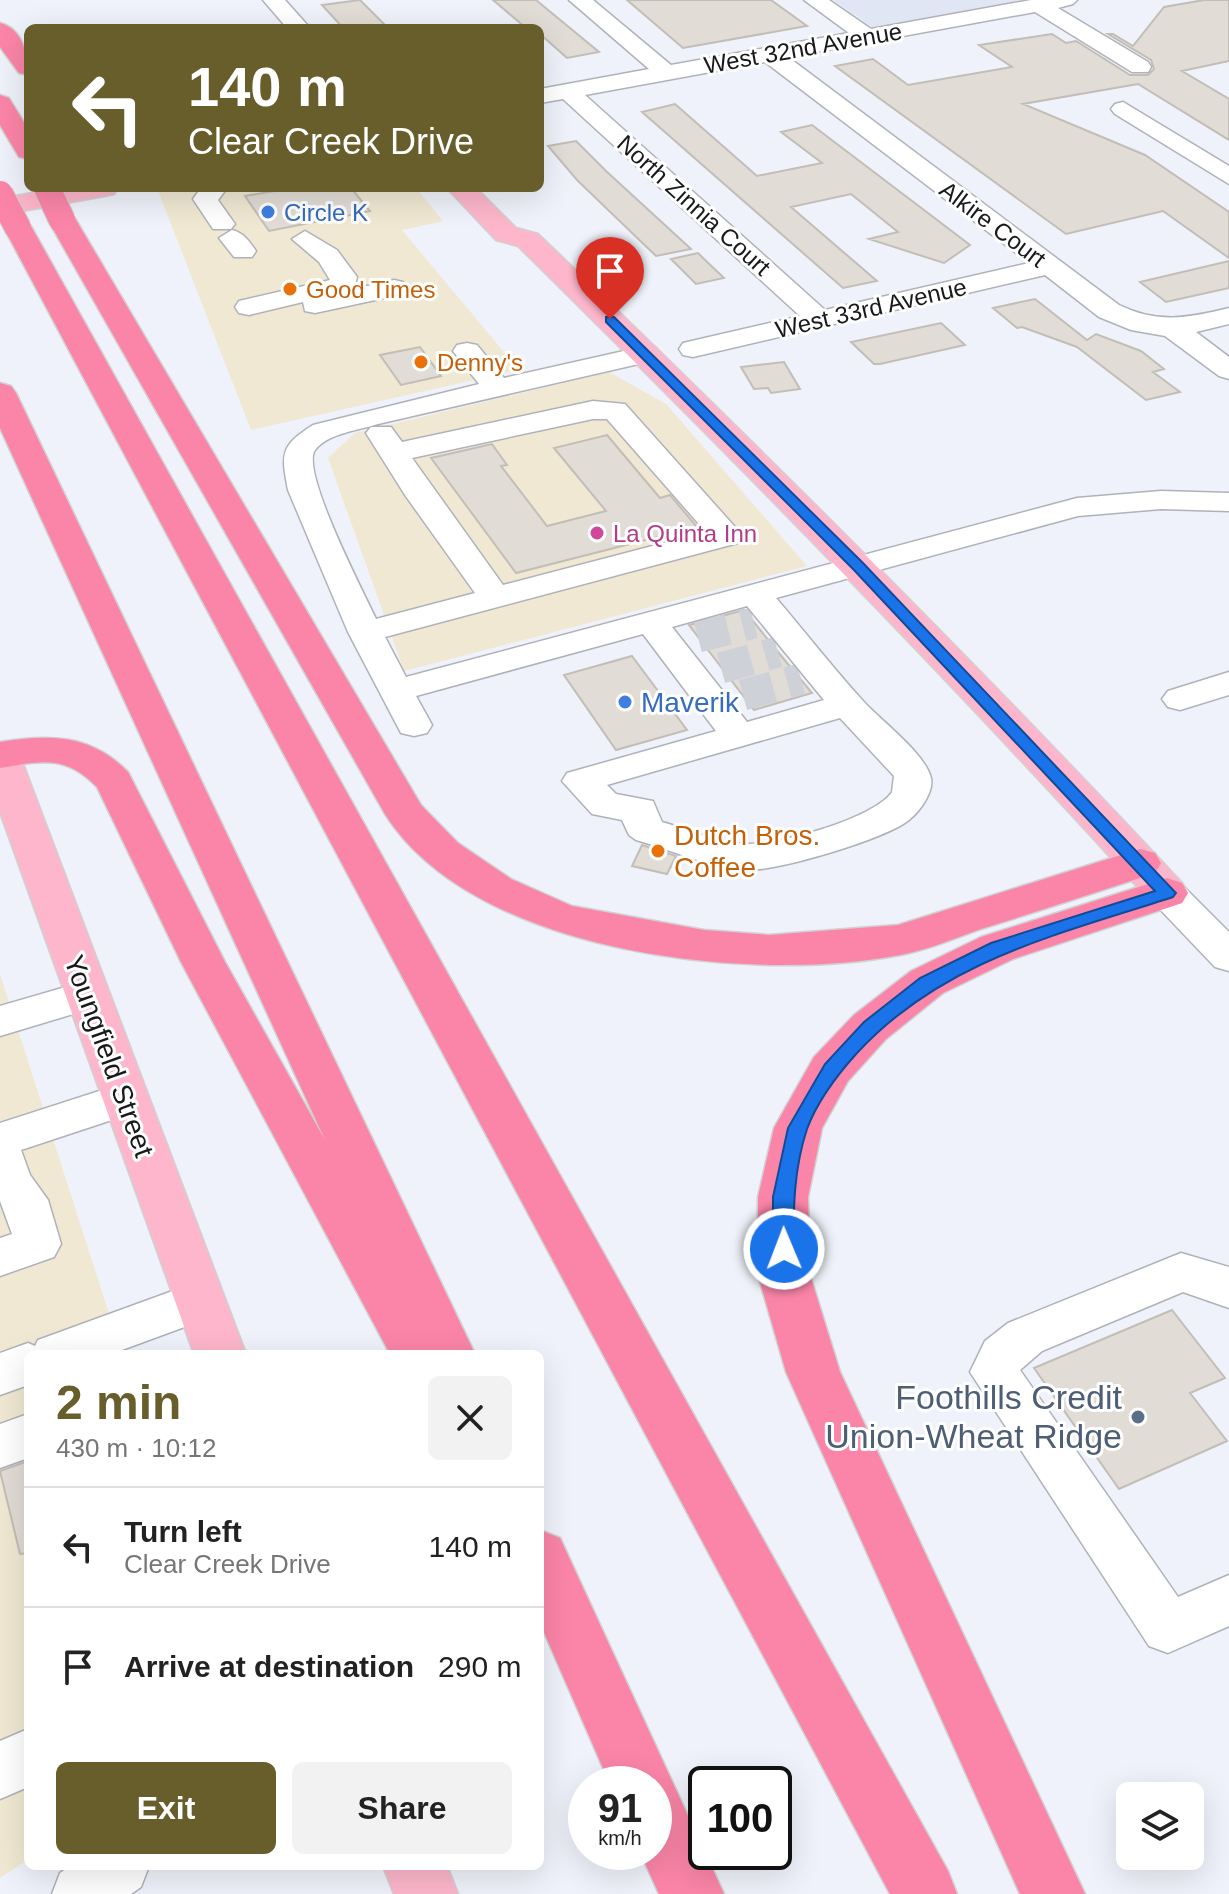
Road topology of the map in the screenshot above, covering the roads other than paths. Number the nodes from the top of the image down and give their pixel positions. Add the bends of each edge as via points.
1 (274, 0) edge
2 (580, 0) edge
3 (815, 0) edge
4 (1066, 0) edge
5 (1038, 5) junction
6 (295, 24) edge
7 (0, 30) edge
8 (867, 36) junction
9 (769, 54) junction
10 (24, 63) edge
11 (1140, 67) dead end
12 (667, 73) junction
13 (568, 91) junction
14 (544, 95) edge
15 (0, 103) edge
16 (1123, 109) dead end
17 (24, 144) edge
18 (1229, 177) edge
19 (24, 179) edge
20 (0, 183) edge
21 (86, 192) edge
22 (211, 192) edge
23 (465, 192) edge
24 (55, 204) edge
25 (518, 208) dead end
26 (6, 210) edge
27 (232, 237) dead end
28 (305, 239) dead end
29 (528, 240) junction
30 (1049, 266) junction
31 (394, 288) dead end
32 (1229, 316) edge
33 (820, 320) junction
34 (1175, 330) junction
35 (693, 349) dead end
36 (467, 351) dead end
37 (646, 354) junction
38 (1229, 370) edge
39 (541, 378) junction
40 (497, 388) junction
41 (0, 393) edge
42 (532, 423) junction
43 (384, 437) junction
44 (1229, 502) edge
45 (858, 566) junction
46 (495, 598) junction
47 (761, 611) junction
48 (365, 632) junction
49 (673, 635) junction
50 (1229, 683) edge
51 (394, 691) junction
52 (1180, 699) dead end
53 (847, 705) junction
54 (414, 725) dead end
55 (739, 736) junction
56 (0, 756) edge
57 (1154, 878) junction
58 (1229, 957) edge
59 (86, 996) junction
60 (0, 1021) edge
61 (124, 1099) junction
62 (0, 1140) edge
63 (0, 1152) edge
64 (0, 1257) edge
65 (1229, 1289) edge
66 (200, 1301) junction
67 (66, 1350) edge
68 (218, 1350) edge
69 (415, 1350) edge
70 (447, 1350) edge
71 (24, 1365) edge
72 (0, 1374) edge
73 (24, 1437) edge
74 (0, 1446) edge
75 (24, 1455) edge
76 (0, 1464) edge
77 (544, 1566) edge
78 (544, 1585) edge
79 (1229, 1600) edge
80 (590, 1669) junction
81 (24, 1759) edge
82 (634, 1766) edge
83 (0, 1771) edge
84 (24, 1781) edge
85 (0, 1791) edge
86 (672, 1850) edge
87 (114, 1870) edge
88 (417, 1870) edge
89 (81, 1894) edge
90 (426, 1894) edge
91 (692, 1894) edge
92 (925, 1894) edge
93 (1053, 1894) edge

1 - 6 street
2 - 12 street
3 - 8 street
4 - 5 street, West 32nd Avenue
5 - 8 street, West 32nd Avenue
5 - 11 street
7 - 10 highway
8 - 9 street, West 32nd Avenue
9 - 12 street, West 32nd Avenue
9 - 30 street, Alkire Court
12 - 13 street, West 32nd Avenue
13 - 14 street, West 32nd Avenue
13 - 33 street, North Zinnia Court
15 - 17 highway
16 - 18 street
19 - 20 main road
21 - 26 main road
22 - 27 street via 205,199
23 - 29 main road via 506,234
24 - 57 highway via 406,814 443,853 496,889 563,919 678,942 769,951 900,940
25 - 29 main road via 535,227
26 - 92 highway
28 - 31 street via 328,256 344,277 343,285 247,306
29 - 37 main road
30 - 33 street, West 33rd Avenue
30 - 34 street, Alkire Court via 1124,319 1142,327
32 - 34 street
33 - 35 street, West 33rd Avenue
34 - 38 street, Alkire Court
36 - 40 street
37 - 39 street
37 - 45 main road
39 - 40 street
39 - 42 street
40 - 43 street
41 - 70 highway
42 - 43 street
42 - 46 street via 615,410 727,536
43 - 46 street
43 - 48 street via 323,431 303,444 297,458 303,490
44 - 45 street via 1161,500 1077,507
45 - 47 street
45 - 57 main road
46 - 48 street
47 - 49 street
47 - 53 street via 800,663
48 - 51 street
49 - 51 street
49 - 55 street via 728,699
50 - 52 street
51 - 54 street
53 - 55 street
53 - 55 street via 868,742 908,767 909,798 891,815 766,856 751,858 649,831 642,826 640,810 605,805 580,781
56 - 59 main road, Youngfield Street
56 - 69 highway via 54,748 80,752 114,781 203,962
57 - 58 street
57 - 93 highway via 927,982 870,1027 831,1069 798,1128 783,1197 784,1275 813,1372
59 - 60 street
59 - 61 main road, Youngfield Street
61 - 62 street
61 - 66 main road, Youngfield Street
63 - 64 street via 11,1183 25,1200 38,1244
65 - 79 street via 1181,1272 1025,1337 1002,1356 994,1372 1168,1628
66 - 67 street
66 - 68 main road, Youngfield Street
71 - 72 street
73 - 74 street
75 - 76 street
77 - 80 highway
78 - 80 highway
80 - 82 highway
81 - 83 street
84 - 85 street
86 - 91 highway
87 - 89 street
88 - 90 main road

